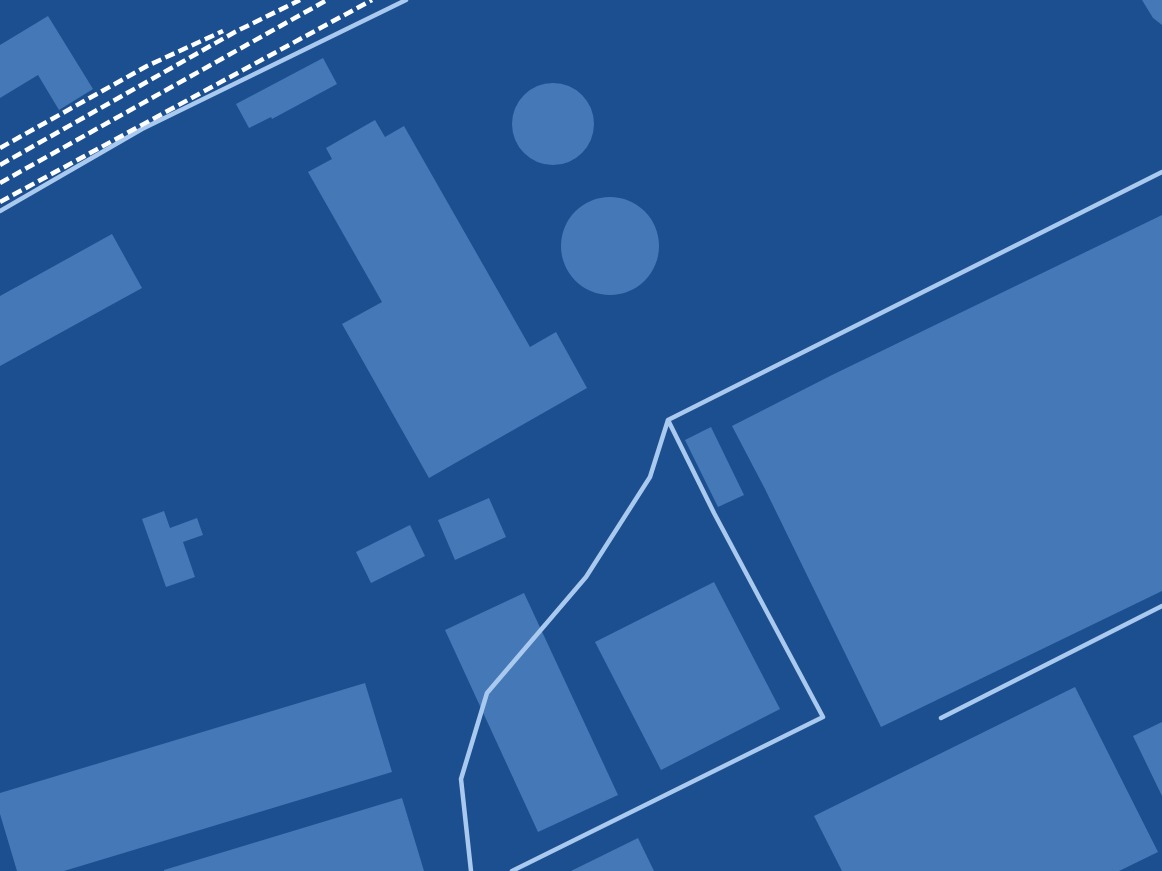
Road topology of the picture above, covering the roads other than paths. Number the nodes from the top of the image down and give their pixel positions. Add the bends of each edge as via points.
1 (406, 0) edge
2 (1162, 172) edge
3 (0, 211) edge
4 (668, 420) junction
5 (1162, 606) edge
6 (941, 718) dead end
7 (471, 871) edge
8 (512, 871) edge

1 - 3 lane via 142,129
2 - 4 lane
4 - 7 lane via 650,477 586,577 487,693 460,779
4 - 8 lane via 823,717
5 - 6 lane

